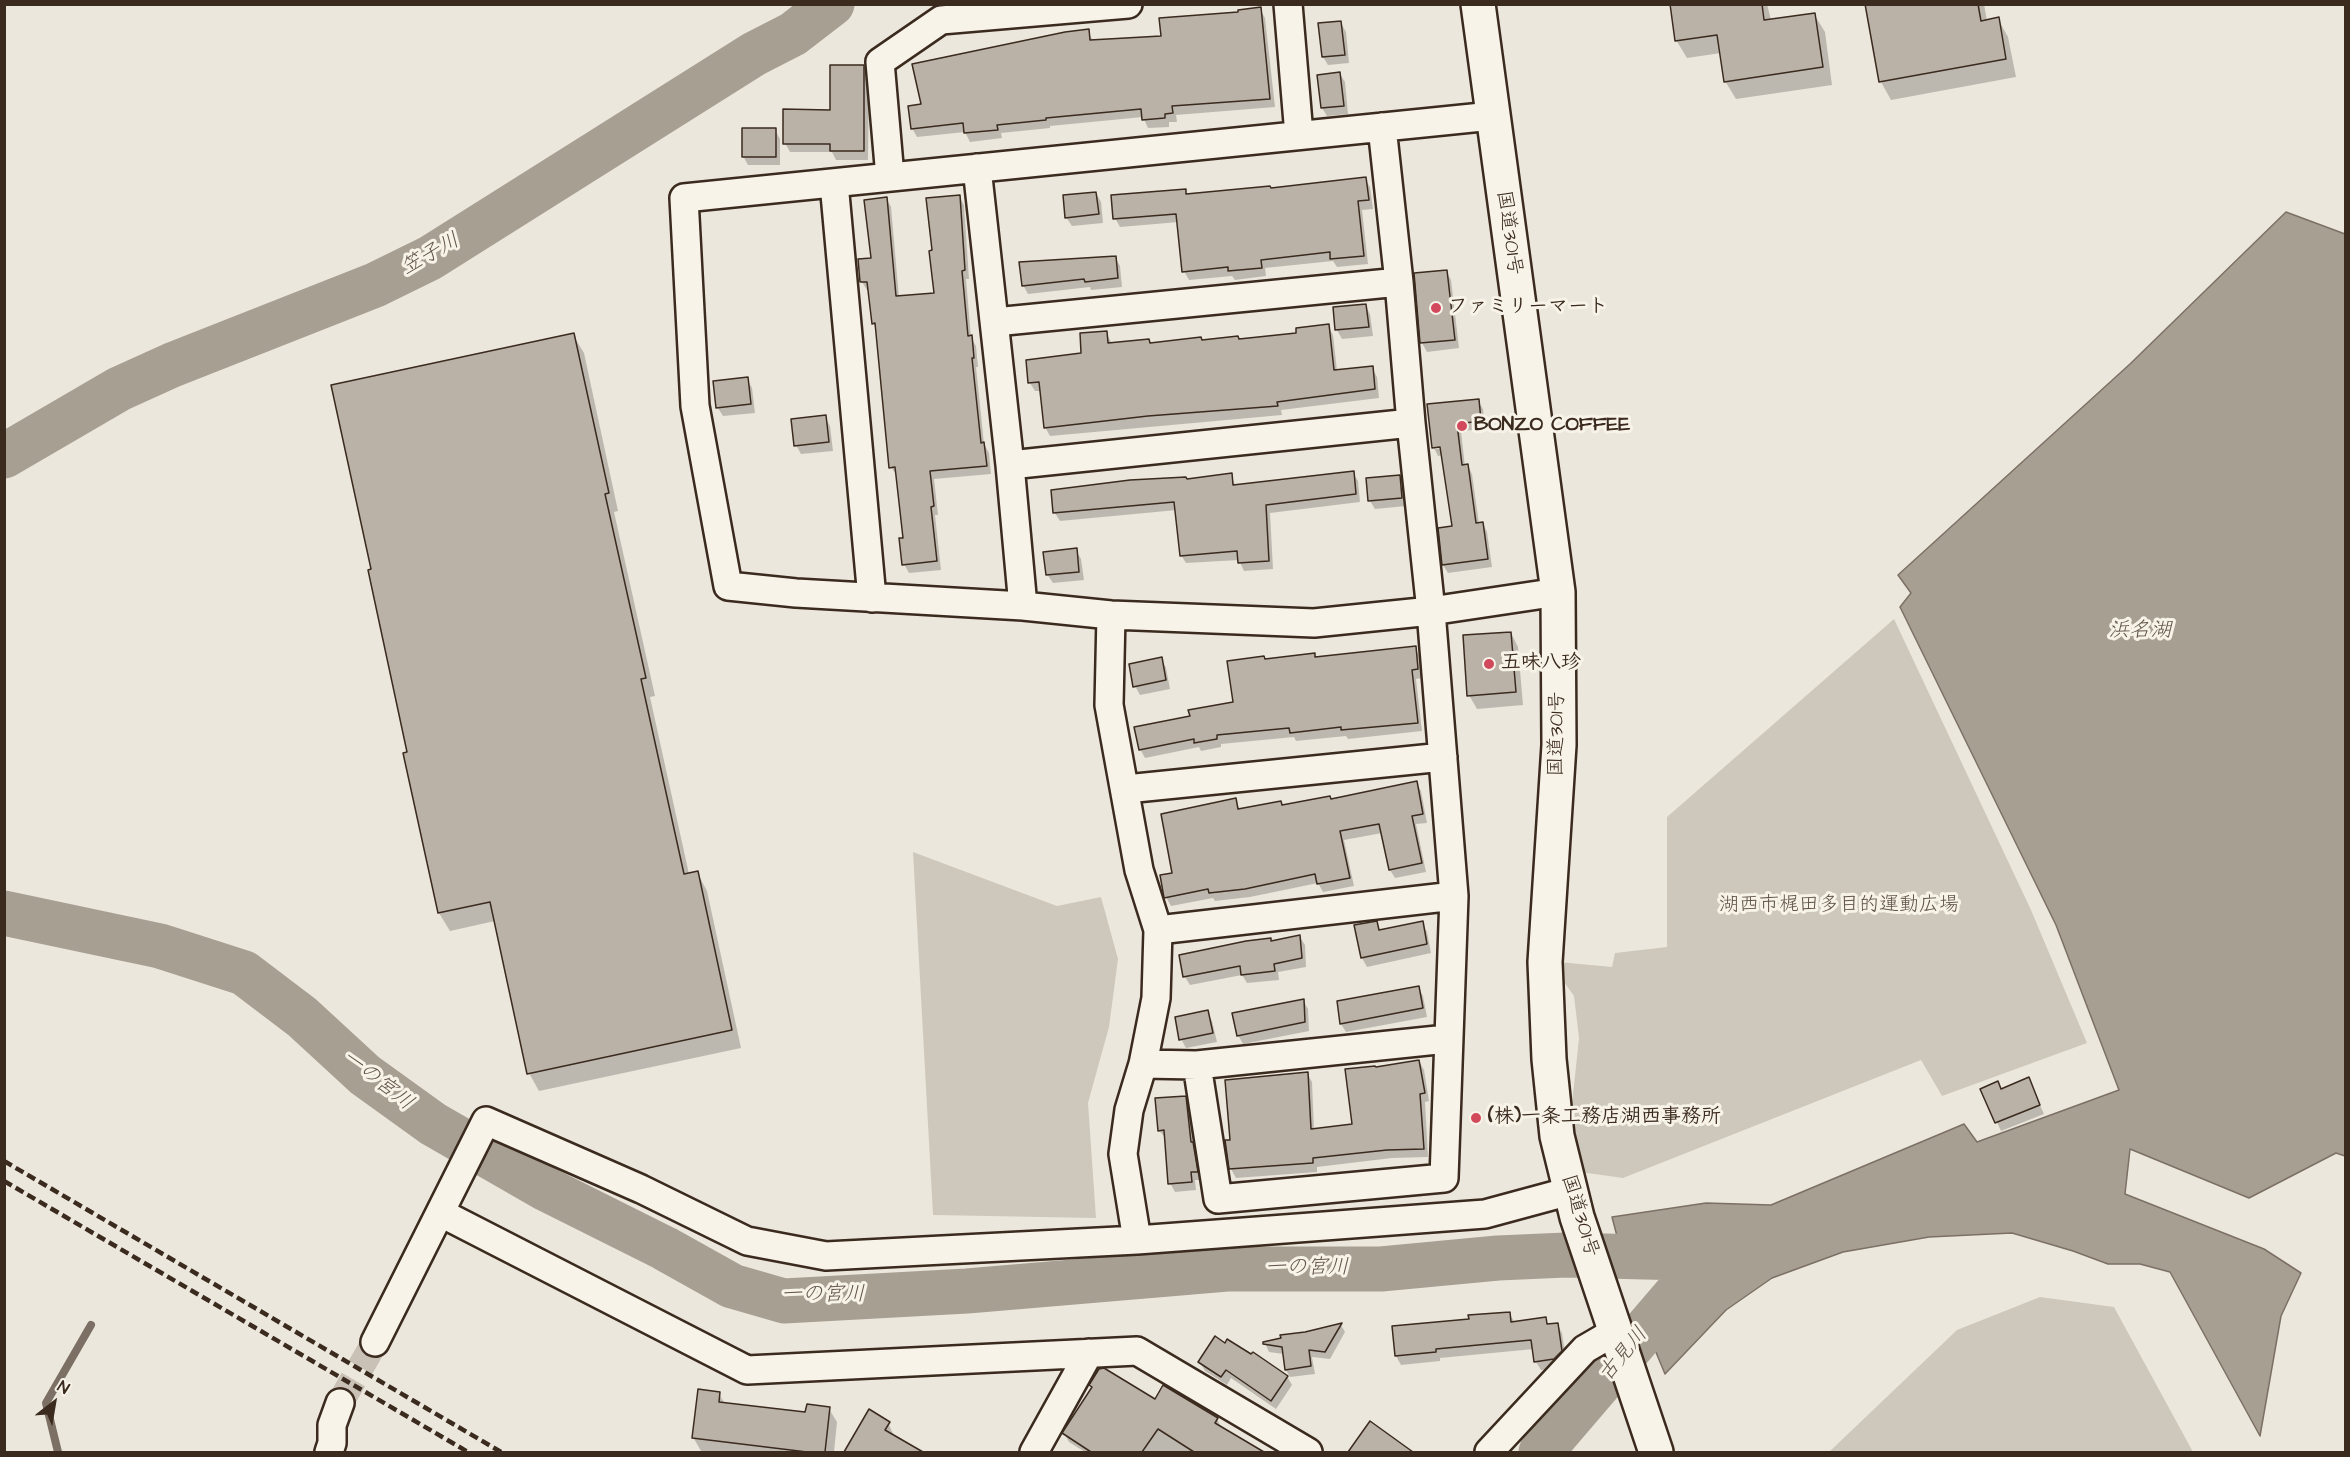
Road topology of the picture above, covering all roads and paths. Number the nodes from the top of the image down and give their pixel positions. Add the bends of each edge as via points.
1 (1128, 4) edge
2 (1288, 4) edge
3 (1478, 4) edge
4 (1492, 116) junction
5 (1382, 127) junction
6 (1299, 135) junction
7 (977, 168) junction
8 (890, 177) junction
9 (834, 183) junction
10 (1399, 282) junction
11 (995, 322) junction
12 (1411, 423) junction
13 (1010, 465) junction
14 (1558, 592) junction
15 (872, 598) junction
16 (1023, 606) junction
17 (1431, 611) junction
18 (1111, 615) junction
19 (1443, 757) junction
20 (1126, 789) junction
21 (1454, 896) junction
22 (1158, 930) junction
23 (1447, 1039) junction
24 (1143, 1064) junction
25 (1197, 1065) junction
26 (1573, 1204) junction
27 (441, 1213) junction
28 (1137, 1240) junction
29 (1618, 1336) junction
30 (375, 1342) tunnel mouth
31 (1089, 1353) junction
32 (340, 1403) tunnel mouth
33 (337, 1449) edge
34 (1650, 1449) edge
35 (1034, 1452) edge
36 (1308, 1452) edge
37 (1489, 1452) edge

1 - 8 street via 942,20 880,62
2 - 6 street
3 - 4 highway, 国道301号
4 - 5 street
4 - 14 highway, 国道301号
5 - 6 street
5 - 10 street
6 - 7 street
7 - 8 street
7 - 11 street
8 - 9 street
9 - 15 street
9 - 15 street via 684,198 695,406 728,586
10 - 11 street
10 - 12 street
11 - 13 street
12 - 13 street
12 - 17 street
13 - 16 street
14 - 17 street
14 - 26 highway, 国道301号 via 1559,745 1545,962 1557,1136
15 - 16 street
16 - 18 street
17 - 18 street via 1314,623
17 - 19 street
18 - 20 street via 1109,705
19 - 20 street
19 - 21 street
20 - 22 street via 1139,870
21 - 22 street
21 - 23 street
22 - 24 street via 1155,998
23 - 25 street
23 - 25 street via 1444,1178 1218,1199
24 - 25 street
24 - 28 street via 1129,1110 1123,1154
26 - 28 street via 1538,1201 1485,1214
26 - 29 highway, 国道301号
27 - 28 street via 486,1121 747,1240 826,1256
27 - 30 street
27 - 31 street via 747,1370
29 - 34 highway, 国道301号 via 1638,1395
29 - 37 street via 1585,1348
31 - 35 street
31 - 36 street via 1137,1351
32 - 33 street via 332,1425

